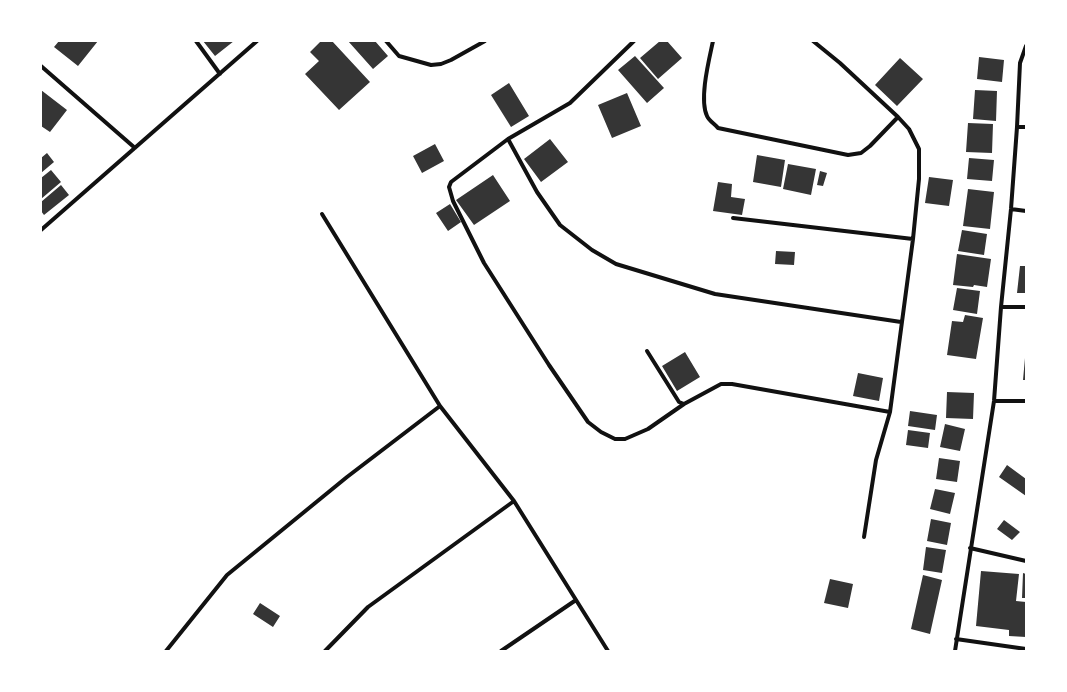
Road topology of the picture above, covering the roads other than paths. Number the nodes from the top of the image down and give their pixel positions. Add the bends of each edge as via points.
1 (196, 41) edge
2 (257, 41) edge
3 (386, 41) edge
4 (485, 41) edge
5 (634, 41) edge
6 (713, 41) edge
7 (813, 41) edge
8 (1026, 46) edge
9 (41, 66) edge
10 (220, 74) junction
11 (898, 117) junction
12 (1017, 127) junction
13 (1026, 127) edge
14 (508, 139) junction
15 (135, 148) junction
16 (1011, 209) junction
17 (1026, 211) edge
18 (322, 214) dead end
19 (733, 218) dead end
20 (41, 230) edge
21 (913, 239) junction
22 (1001, 307) junction
23 (1026, 307) edge
24 (902, 322) junction
25 (647, 352) dead end
26 (994, 401) junction
27 (1026, 401) edge
28 (684, 404) junction
29 (440, 406) junction
30 (890, 412) junction
31 (514, 501) junction
32 (864, 537) dead end
33 (970, 548) junction
34 (1026, 561) edge
35 (576, 600) junction
36 (956, 639) junction
37 (1026, 649) edge
38 (166, 651) edge
39 (325, 651) edge
40 (502, 651) edge
41 (608, 651) edge
42 (955, 651) edge

1 - 10 street
2 - 10 street
3 - 4 street via 399,56 431,65 451,60
5 - 14 street via 570,103
6 - 11 street via 704,103 708,117 718,128 848,156 861,153 870,146
7 - 11 street
8 - 12 street via 1020,63
9 - 15 street
10 - 15 street
11 - 21 street via 909,128 919,149 919,180
12 - 13 street
12 - 16 street
14 - 24 street via 537,192 560,225 592,250 616,264 715,294
14 - 28 street via 450,182 449,187 453,201 484,263 549,365 588,422 615,439 624,439 648,429
15 - 20 street
16 - 17 street
16 - 22 street
18 - 29 street
19 - 21 street
21 - 24 street
22 - 23 street
22 - 26 street
24 - 30 street
25 - 28 street via 679,402
26 - 27 street
26 - 33 street
28 - 30 street via 721,384 732,384
29 - 31 street
29 - 38 street via 347,477 227,575
30 - 32 street via 876,460
31 - 35 street
31 - 39 street via 368,607
33 - 34 street
33 - 36 street
35 - 40 street
35 - 41 street
36 - 37 street
36 - 42 street

